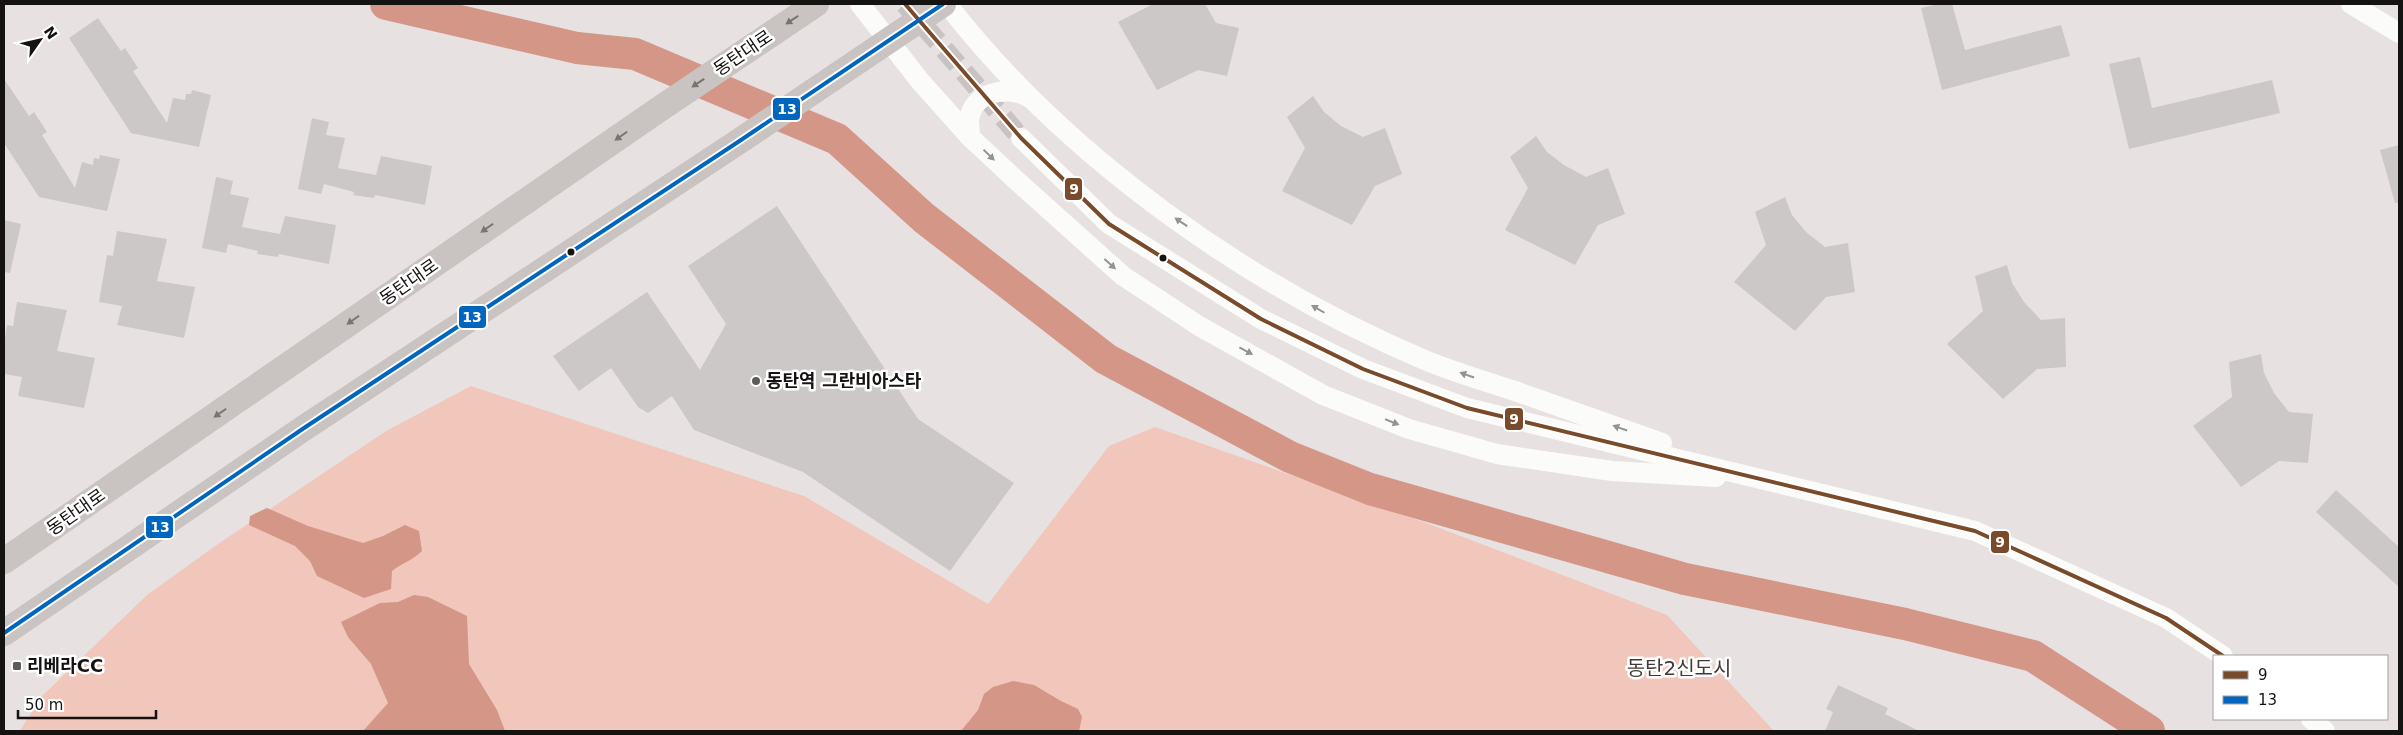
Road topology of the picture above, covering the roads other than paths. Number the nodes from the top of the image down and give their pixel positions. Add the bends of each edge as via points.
1 (816, 4) edge
2 (860, 4) edge
3 (942, 4) edge
4 (946, 4) edge
5 (2351, 4) edge
6 (2399, 33) edge
7 (889, 40) junction
8 (1032, 99) junction
9 (970, 137) junction
10 (1021, 138) tunnel mouth
11 (1765, 480) junction
12 (4, 561) edge
13 (4, 633) edge
14 (2222, 655) edge
15 (2312, 720) edge
16 (2326, 731) edge

1 -> 12 main road, 동탄대로
2 - 7 street
3 - 7 main road
4 - 8 street via 975,41
5 - 6 street
7 - 9 street
7 - 13 main road via 304,428
8 - 9 street via 1017,91 990,94 977,104 969,120
11 -> 8 street via 1428,361 1329,315 1258,275 1127,185
9 -> 11 street via 1124,276 1199,326 1323,395 1409,429 1497,454 1612,471
10 - 11 street via 1109,224 1261,319 1363,369 1467,408
11 - 14 street via 1975,531 2166,618
15 - 16 street

